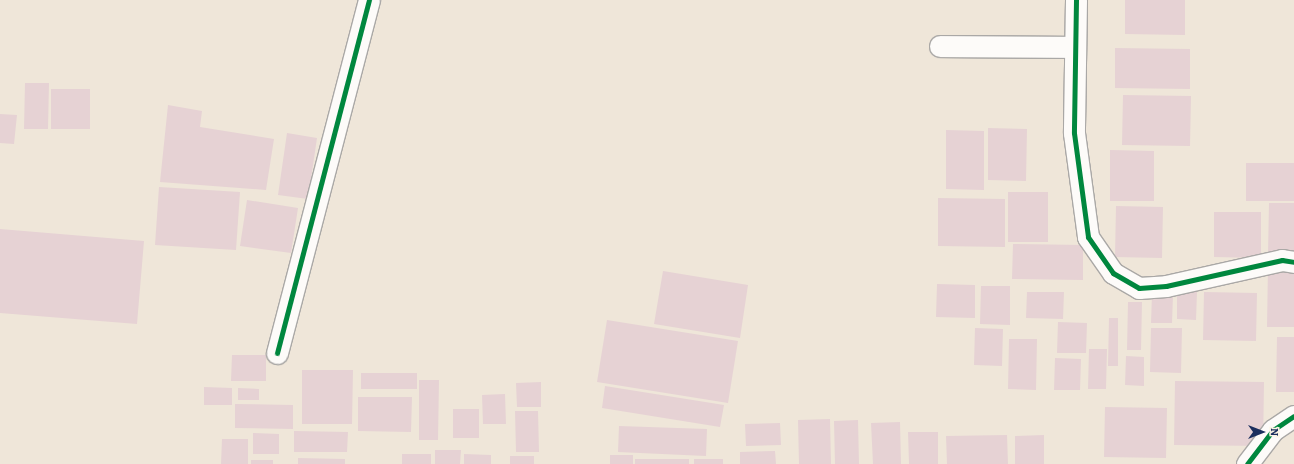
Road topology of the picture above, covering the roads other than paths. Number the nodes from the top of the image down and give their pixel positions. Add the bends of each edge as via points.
1 (369, 0) edge
2 (1076, 0) edge
3 (940, 46) dead end
4 (1075, 47) junction
5 (1294, 262) edge
6 (277, 353) dead end
7 (1294, 416) edge
8 (1247, 464) edge

1 - 6 street
2 - 4 street
3 - 4 street
4 - 5 street via 1074,133 1088,237 1112,273 1139,288 1166,286 1282,260
7 - 8 street via 1273,430

